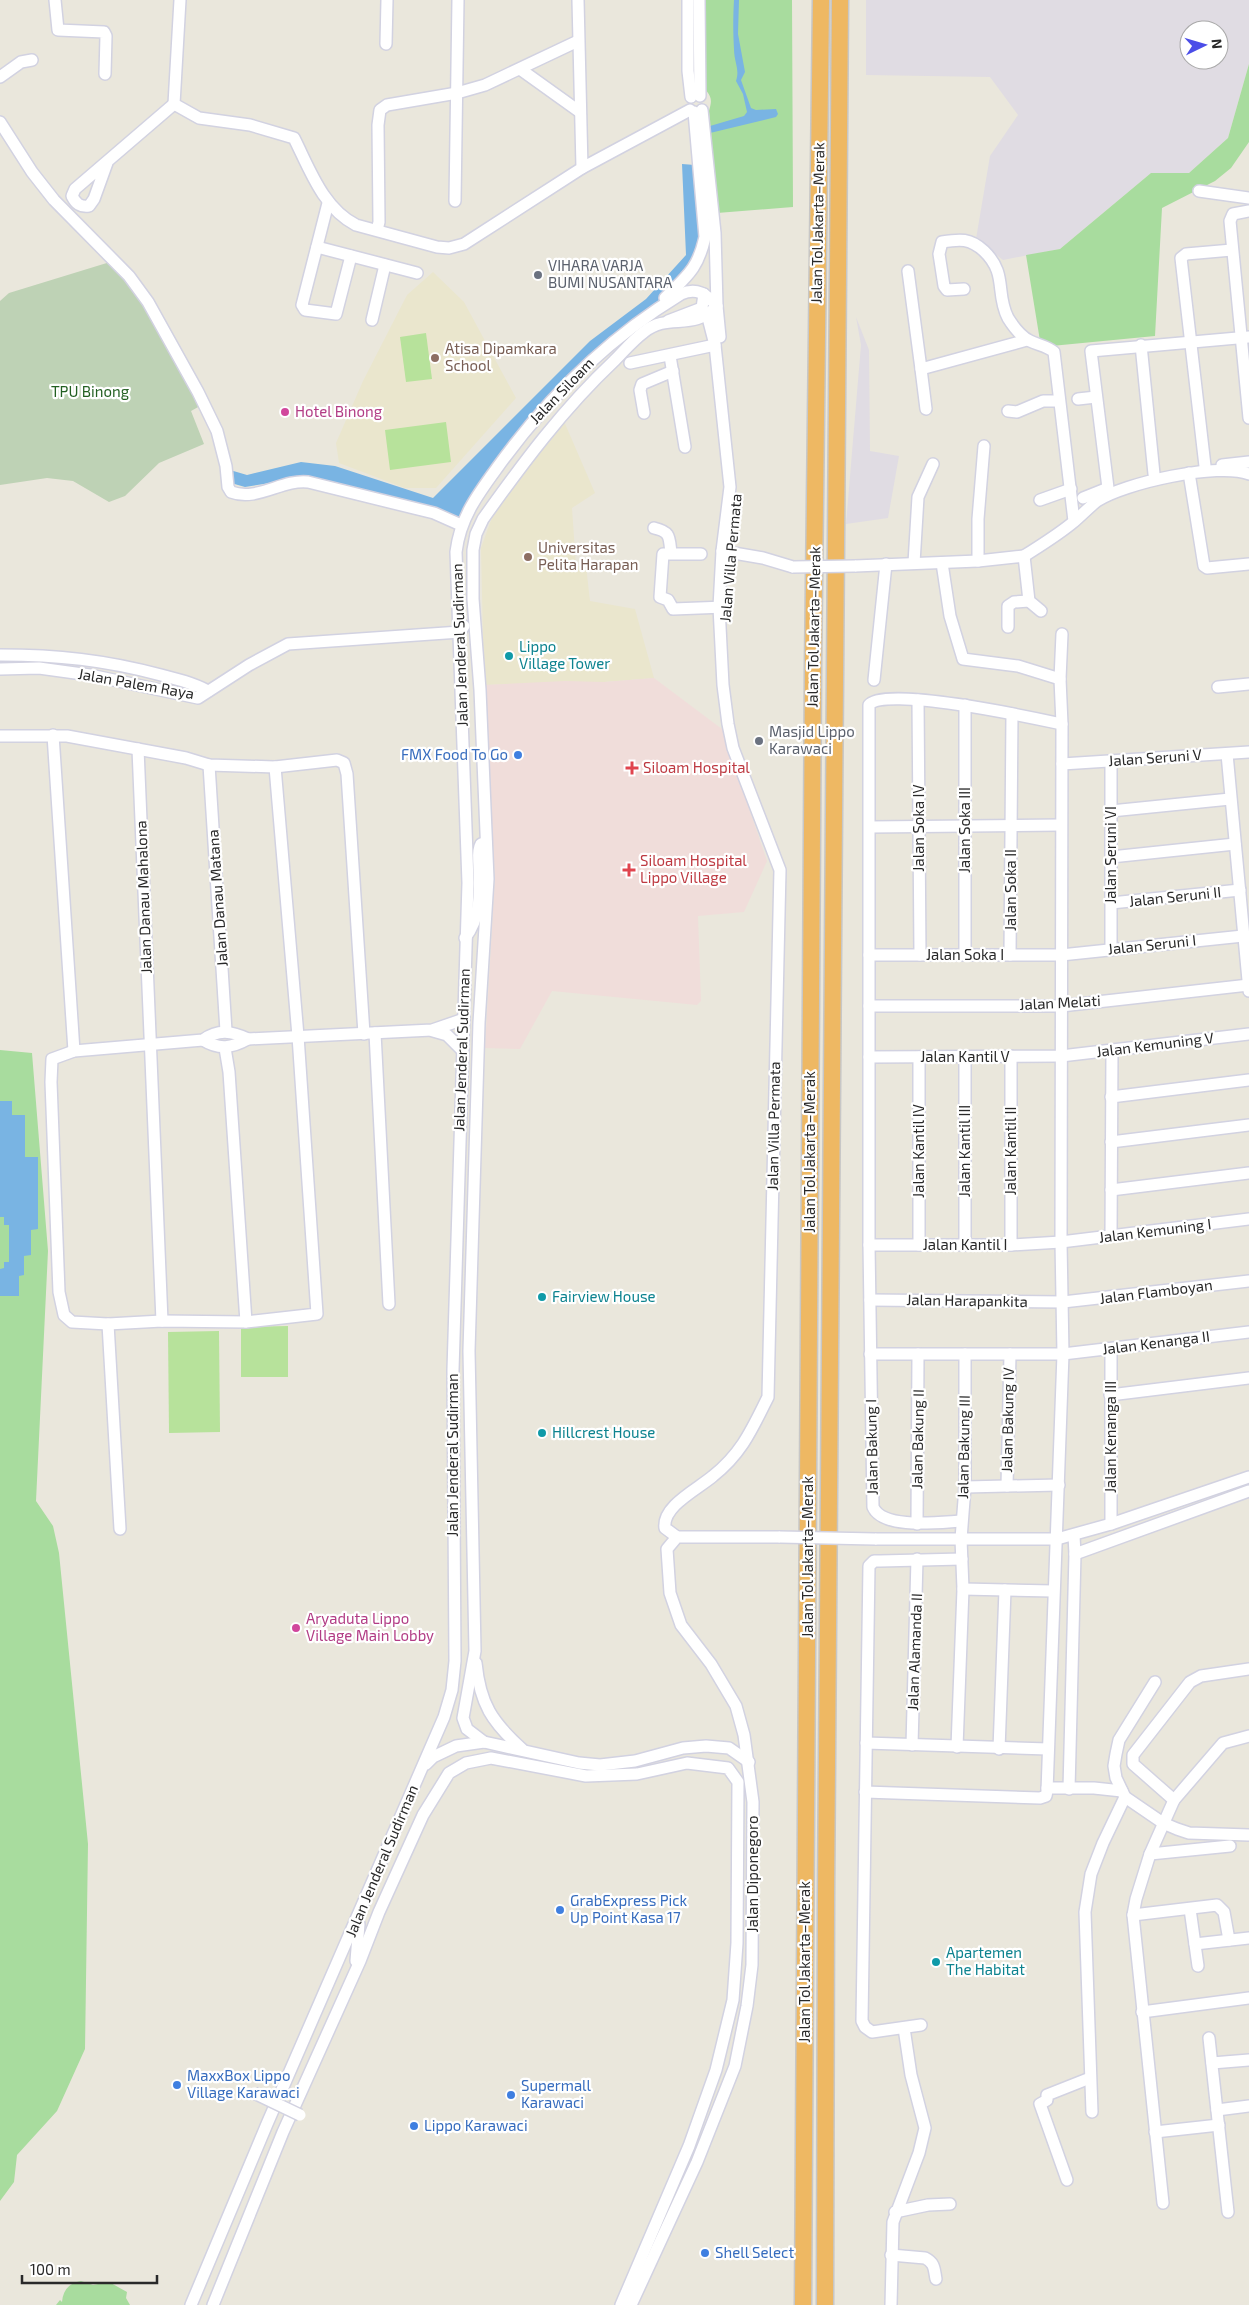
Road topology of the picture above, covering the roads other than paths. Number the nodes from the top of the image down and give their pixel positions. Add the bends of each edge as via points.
1 (55, 0) edge
2 (180, 0) edge
3 (387, 0) edge
4 (458, 0) edge
5 (578, 0) edge
6 (688, 0) edge
7 (699, 0) edge
8 (821, 0) edge
9 (840, 0) edge
10 (578, 41) junction
11 (386, 44) dead end
12 (32, 60) dead end
13 (520, 69) junction
14 (105, 74) dead end
15 (0, 77) edge
16 (457, 93) junction
17 (696, 96) junction
18 (174, 104) junction
19 (580, 112) junction
20 (697, 115) junction
21 (0, 122) edge
22 (702, 148) junction
23 (107, 163) dead end
24 (582, 168) junction
25 (1199, 191) dead end
26 (1249, 198) edge
27 (455, 201) dead end
28 (328, 203) junction
29 (1249, 212) edge
30 (377, 230) junction
31 (317, 247) junction
32 (1232, 250) junction
33 (351, 256) junction
34 (385, 265) junction
35 (908, 272) dead end
36 (418, 273) dead end
37 (964, 288) dead end
38 (704, 294) junction
39 (717, 306) junction
40 (650, 312) junction
41 (708, 314) junction
42 (372, 320) dead end
43 (666, 322) junction
44 (1245, 337) edge
45 (1028, 340) junction
46 (1192, 340) junction
47 (716, 345) junction
48 (1141, 345) junction
49 (670, 356) junction
50 (630, 363) dead end
51 (922, 369) junction
52 (672, 371) junction
53 (1096, 397) junction
54 (1078, 399) dead end
55 (1059, 401) junction
56 (926, 409) dead end
57 (1008, 411) dead end
58 (644, 413) dead end
59 (1249, 418) edge
60 (984, 446) dead end
61 (686, 448) dead end
62 (1249, 462) edge
63 (934, 464) dead end
64 (1205, 466) junction
65 (1189, 473) junction
66 (1154, 474) junction
67 (1249, 474) edge
68 (1108, 488) junction
69 (1071, 489) junction
70 (1083, 498) dead end
71 (1040, 500) dead end
72 (1074, 521) junction
73 (461, 525) junction
74 (654, 528) dead end
75 (725, 551) junction
76 (456, 552) joint
77 (671, 553) junction
78 (701, 554) dead end
79 (1024, 556) junction
80 (978, 561) junction
81 (914, 563) junction
82 (942, 563) junction
83 (886, 564) junction
84 (1249, 564) edge
85 (473, 599) junction
86 (1029, 601) junction
87 (722, 607) junction
88 (1041, 611) dead end
89 (1008, 627) dead end
90 (460, 632) junction
91 (1062, 634) dead end
92 (0, 655) edge
93 (0, 669) edge
94 (1060, 679) junction
95 (874, 680) dead end
96 (1249, 684) edge
97 (1218, 687) dead end
98 (208, 691) junction
99 (918, 700) junction
100 (964, 705) junction
101 (1012, 714) junction
102 (1062, 724) junction
103 (53, 735) junction
104 (0, 736) edge
105 (138, 749) junction
106 (1247, 754) edge
107 (1227, 755) junction
108 (1111, 763) junction
109 (209, 765) junction
110 (1062, 766) junction
111 (275, 767) junction
112 (1230, 799) junction
113 (1111, 811) junction
114 (1061, 825) junction
115 (919, 826) junction
116 (965, 826) junction
117 (1011, 826) junction
118 (870, 827) junction
119 (486, 842) junction
120 (1235, 844) junction
121 (1111, 857) junction
122 (1240, 890) junction
123 (1111, 903) junction
124 (1243, 936) junction
125 (466, 938) junction
126 (1111, 950) junction
127 (920, 955) junction
128 (965, 955) junction
129 (1010, 955) junction
130 (1061, 955) junction
131 (869, 956) junction
132 (1249, 987) edge
133 (869, 1006) junction
134 (1061, 1006) junction
135 (464, 1019) junction
136 (432, 1030) junction
137 (226, 1032) junction
138 (370, 1034) junction
139 (1249, 1034) edge
140 (298, 1036) junction
141 (248, 1039) junction
142 (203, 1040) junction
143 (151, 1044) junction
144 (225, 1048) junction
145 (462, 1050) junction
146 (74, 1051) junction
147 (1112, 1051) junction
148 (965, 1056) junction
149 (1011, 1056) junction
150 (1061, 1056) junction
151 (869, 1057) junction
152 (919, 1057) junction
153 (1249, 1080) edge
154 (1111, 1096) junction
155 (1249, 1125) edge
156 (1111, 1142) junction
157 (1249, 1174) edge
158 (1111, 1190) junction
159 (1249, 1219) edge
160 (1111, 1236) junction
161 (1061, 1242) junction
162 (869, 1244) junction
163 (920, 1245) junction
164 (966, 1245) junction
165 (1011, 1245) junction
166 (1249, 1281) edge
167 (870, 1300) junction
168 (1063, 1302) junction
169 (390, 1304) dead end
170 (162, 1321) junction
171 (246, 1322) junction
172 (108, 1324) junction
173 (1249, 1332) edge
174 (1111, 1349) junction
175 (870, 1354) junction
176 (918, 1354) junction
177 (965, 1354) junction
178 (1010, 1354) junction
179 (1063, 1354) junction
180 (1249, 1378) edge
181 (1110, 1395) junction
182 (1249, 1477) edge
183 (1059, 1485) junction
184 (1007, 1486) junction
185 (965, 1487) junction
186 (1249, 1491) edge
187 (961, 1521) junction
188 (917, 1524) junction
189 (1111, 1524) junction
190 (666, 1528) junction
191 (120, 1529) dead end
192 (1074, 1536) junction
193 (677, 1537) junction
194 (960, 1539) junction
195 (1057, 1539) junction
196 (667, 1549) junction
197 (1076, 1554) junction
198 (917, 1559) junction
199 (962, 1559) junction
200 (963, 1589) junction
201 (1005, 1590) junction
202 (1053, 1591) junction
203 (475, 1651) junction
204 (1249, 1669) edge
205 (1155, 1682) dead end
206 (444, 1718) junction
207 (463, 1723) junction
208 (1249, 1736) edge
209 (484, 1742) junction
210 (866, 1743) junction
211 (912, 1745) junction
212 (957, 1747) junction
213 (999, 1749) junction
214 (1048, 1749) junction
215 (526, 1752) junction
216 (511, 1761) joint
217 (749, 1762) junction
218 (423, 1766) junction
219 (1047, 1788) junction
220 (1069, 1790) junction
221 (865, 1792) junction
222 (1120, 1793) junction
223 (1174, 1800) junction
224 (1163, 1823) junction
225 (1249, 1835) edge
226 (1230, 1846) dead end
227 (1150, 1854) junction
228 (1190, 1909) junction
229 (360, 1914) junction
230 (1133, 1915) junction
231 (1249, 1938) edge
232 (1229, 1940) junction
233 (1195, 1944) junction
234 (1198, 1966) dead end
235 (355, 1972) junction
236 (1249, 1998) edge
237 (1142, 2012) junction
238 (921, 2025) dead end
239 (904, 2028) junction
240 (1209, 2038) dead end
241 (1249, 2060) edge
242 (1212, 2063) junction
243 (1090, 2078) junction
244 (254, 2093) dead end
245 (1249, 2106) edge
246 (1217, 2110) junction
247 (1092, 2112) dead end
248 (300, 2115) dead end
249 (1219, 2125) junction
250 (284, 2132) junction
251 (1155, 2132) junction
252 (707, 2135) junction
253 (686, 2152) junction
254 (255, 2154) junction
255 (1067, 2180) dead end
256 (1164, 2203) dead end
257 (950, 2204) dead end
258 (895, 2212) junction
259 (1228, 2212) dead end
260 (891, 2255) junction
261 (936, 2279) dead end
262 (191, 2305) edge
263 (213, 2305) edge
264 (621, 2305) edge
265 (631, 2305) edge
266 (803, 2305) edge
267 (826, 2305) edge
268 (891, 2305) edge

1 - 14 street via 58,30 104,32
2 - 18 street
3 - 11 street
4 - 16 street
5 - 10 street
6 - 17 street via 688,71
7 - 17 street
8 - 266 highway, Jalan Tol Jakarta–Merak via 813,677
9 - 267 highway, Jalan Tol Jakarta–Merak
10 - 13 street
10 - 19 street
12 - 15 street via 21,62
13 - 16 street
13 - 19 street
16 - 27 street
16 - 30 street via 380,110
17 - 20 street via 688,105
18 - 23 street
18 - 28 street via 199,118 250,125 294,138
19 - 24 street
20 - 22 street
20 - 24 street
21 - 73 street via 54,200 129,276 148,302 207,408 217,431 231,492 246,495 308,482 434,513
22 - 39 street, Jalan Villa Permata via 715,233
22 - 40 street via 705,237 701,256 692,272
24 - 30 street via 457,247 437,247
25 - 26 street
28 - 30 street via 356,225
28 - 31 street
29 - 32 street via 1231,216
31 - 33 street
31 - 33 street via 303,307 305,310 336,314
32 - 44 street
32 - 46 street via 1186,254 1181,258
33 - 34 street
34 - 36 street
34 - 42 street
35 - 51 street
37 - 45 street via 948,290 944,286 939,254 942,242 974,242 992,259 999,272 1008,318
38 - 39 street
38 - 40 street, Jalan Siloam via 689,290
38 - 43 street via 702,308
39 - 41 street, Jalan Jenderal Sudirman
39 - 75 street, Jalan Villa Permata via 737,488
40 - 73 street, Jalan Siloam via 570,379 522,433 480,491
41 - 43 street, Jalan Jenderal Sudirman via 691,321
41 - 47 street, Jalan Villa Permata
43 - 85 street, Jalan Jenderal Sudirman via 644,332 585,388 542,437 482,519 473,550
44 - 46 street
44 - 59 street
45 - 51 street
45 - 55 street via 1054,352
46 - 48 street
46 - 64 street
47 - 49 street
47 - 75 street, Jalan Villa Permata via 730,487
48 - 53 street via 1092,351
48 - 66 street
49 - 50 street
49 - 52 street
51 - 56 street
52 - 58 street via 642,384
52 - 61 street
53 - 54 street
53 - 68 street
55 - 57 street via 1043,402 1017,412
55 - 69 street
60 - 80 street
62 - 64 street
63 - 81 street via 918,497
64 - 66 street
65 - 67 street via 1241,471
65 - 72 street via 1157,479 1108,496
65 - 84 street via 1205,567
66 - 68 street
68 - 70 street
69 - 71 street
69 - 72 street
72 - 79 street
73 - 76 street, Jalan Siloam
74 - 77 street via 666,531
75 - 83 street, bridge via 793,567
75 - 87 street, Jalan Villa Permata
76 - 90 street, Jalan Jenderal Sudirman
77 - 78 street
77 - 87 street via 661,556 660,598 668,600 673,609
79 - 80 street
79 - 86 street
80 - 82 street
81 - 82 street
81 - 83 street
82 - 94 street via 950,616 963,659 1018,666
83 - 95 street
85 - 90 street via 466,624
85 - 119 street, Jalan Jenderal Sudirman
86 - 88 street
86 - 89 street via 1014,602 1008,606
87 - 190 street, Jalan Villa Permata via 723,684 733,748 780,870 768,1397 740,1451 669,1510 664,1522
90 - 98 street via 288,644 249,664
90 - 125 street, Jalan Jenderal Sudirman via 468,883
91 - 94 street
92 - 98 street, Jalan Palem Raya via 54,655 120,664
93 - 98 street, Jalan Palem Raya via 39,668 90,675 198,698
94 - 102 street
96 - 97 street
99 - 100 street, Jalan Bakung I
99 - 115 street, Jalan Soka IV
99 - 118 street, Jalan Bakung I via 876,699 869,705
100 - 101 street, Jalan Bakung I
100 - 116 street, Jalan Soka III
101 - 102 street, Jalan Bakung I
101 - 117 street, Jalan Soka II
102 - 110 street
103 - 104 street
103 - 105 street
103 - 146 street
105 - 109 street
105 - 143 street, Jalan Danau Mahalona
106 - 107 street, Jalan Seruni V
107 - 108 street, Jalan Seruni V
107 - 112 street
108 - 110 street, Jalan Seruni V
108 - 113 street, Jalan Seruni VI
109 - 111 street
109 - 137 street, Jalan Danau Matana
110 - 114 street
111 - 138 street via 337,760 346,768
111 - 140 street
112 - 113 street
112 - 120 street
113 - 121 street, Jalan Seruni VI
114 - 117 street
114 - 130 street
115 - 116 street
115 - 118 street
115 - 127 street, Jalan Soka IV
116 - 117 street
116 - 128 street, Jalan Soka III
117 - 129 street, Jalan Soka II
118 - 131 street, Jalan Bakung I
119 - 125 street via 478,850 480,886 477,915
119 - 203 street, Jalan Jenderal Sudirman via 488,879 479,1023 468,1351
120 - 121 street
120 - 122 street
121 - 123 street, Jalan Seruni VI
122 - 123 street, Jalan Seruni II
122 - 124 street
123 - 126 street, Jalan Seruni VI
124 - 126 street, Jalan Seruni I
124 - 132 street
125 - 135 street, Jalan Jenderal Sudirman
126 - 130 street, Jalan Seruni I
127 - 128 street, Jalan Soka I
127 - 131 street, Jalan Soka I
128 - 129 street, Jalan Soka I
129 - 130 street, Jalan Soka I
130 - 134 street
131 - 133 street, Jalan Bakung I
132 - 134 street, Jalan Melati
133 - 134 street, Jalan Melati
133 - 151 street, Jalan Bakung I
134 - 150 street
135 - 136 street
135 - 145 street, Jalan Jenderal Sudirman
136 - 138 street
136 - 145 street via 447,1035
137 - 141 street
137 - 142 street via 211,1034
138 - 140 street
138 - 169 street
139 - 147 street, Jalan Kemuning V
140 - 141 street
140 - 171 street via 317,1314
141 - 144 street
142 - 143 street
142 - 144 street
143 - 146 street
143 - 170 street, Jalan Danau Mahalona
144 - 171 street
145 - 206 street, Jalan Jenderal Sudirman via 453,1370 455,1661 452,1690
146 - 172 street via 54,1057 51,1063 59,1292 64,1315 72,1322
147 - 150 street, Jalan Kemuning V
147 - 154 street
148 - 149 street, Jalan Kantil V
148 - 152 street, Jalan Kantil V
148 - 164 street, Jalan Kantil III
149 - 150 street, Jalan Kantil V
149 - 165 street, Jalan Kantil II
150 - 161 street
151 - 152 street, Jalan Kantil V
151 - 162 street, Jalan Bakung I
152 - 163 street, Jalan Kantil IV
153 - 154 street
154 - 156 street
155 - 156 street
156 - 158 street
157 - 158 street
158 - 160 street
159 - 160 street, Jalan Kemuning I
160 - 161 street, Jalan Kemuning I
161 - 165 street, Jalan Kantil I
161 - 168 street
162 - 163 street, Jalan Kantil I
162 - 167 street, Jalan Bakung I
163 - 164 street, Jalan Kantil I
164 - 165 street, Jalan Kantil I
166 - 168 street, Jalan Flamboyan
167 - 168 street, Jalan Harapankita
167 - 175 street, Jalan Bakung I
168 - 179 street
170 - 171 street
170 - 172 street
172 - 191 street
173 - 174 street, Jalan Kenanga II
174 - 179 street, Jalan Kenanga II
174 - 181 street, Jalan Kenanga III
175 - 176 street
175 - 188 street, Jalan Bakung I via 873,1507 877,1513 892,1520
176 - 177 street
176 - 188 street, Jalan Bakung II
177 - 178 street
177 - 185 street, Jalan Bakung III
178 - 179 street
178 - 184 street, Jalan Bakung IV
179 - 183 street
180 - 181 street
181 - 189 street, Jalan Kenanga III
182 - 189 street
183 - 184 street
183 - 195 street
184 - 185 street
185 - 187 street, Jalan Bakung III
186 - 197 street
187 - 188 street, Jalan Bakung I
187 - 194 street, Jalan Bakung III
189 - 192 street
190 - 193 street
190 - 196 street, Jalan Villa Permata
192 - 195 street
192 - 197 street
193 - 194 street, bridge
193 - 196 street
194 - 195 street
194 - 199 street, Jalan Bakung III
195 - 202 street
196 - 217 street, Jalan Diponegoro via 670,1593 682,1625 712,1664 736,1706
197 - 220 street
198 - 199 street
198 - 210 street via 874,1561 869,1566
198 - 211 street, Jalan Alamanda II
199 - 200 street, Jalan Bakung III
200 - 201 street
200 - 212 street, Jalan Bakung III
201 - 202 street
201 - 213 street
202 - 214 street
203 - 207 street, Jalan Jenderal Sudirman
203 - 215 street via 479,1688 487,1710 505,1734
204 - 223 street via 1201,1676 1190,1682 1133,1755 1133,1764
205 - 222 street via 1119,1740 1114,1766
206 - 207 street via 452,1724
206 - 218 street, Jalan Jenderal Sudirman
207 - 209 street
208 - 223 street via 1223,1743
209 - 215 street
209 - 218 street via 456,1746 433,1757
210 - 211 street
210 - 221 street
211 - 212 street
212 - 213 street
213 - 214 street
214 - 219 street
215 - 217 street via 600,1765 706,1746 728,1748
216 - 235 street, Jalan Jenderal Sudirman via 477,1759 449,1773 416,1828
216 - 253 street, Jalan Diponegoro via 586,1776 637,1774 687,1763 712,1764 728,1768 738,1782 737,1943 733,2000 716,2070
217 - 252 street, Jalan Diponegoro via 754,1802 751,1983 735,2066
218 - 229 street, Jalan Jenderal Sudirman
219 - 220 street
219 - 221 street via 1046,1796 1040,1798
220 - 222 street via 1102,1789
221 - 239 street via 862,2021 864,2027 872,2032
222 - 224 street
222 - 243 street via 1088,1888 1085,1912
223 - 224 street
224 - 225 street via 1188,1833
224 - 227 street
226 - 227 street
227 - 230 street
228 - 230 street
228 - 232 street via 1220,1907 1224,1912
228 - 233 street
229 - 235 street
229 - 254 street, Jalan Jenderal Sudirman
230 - 237 street
231 - 232 street
232 - 233 street
233 - 234 street
235 - 250 street, Jalan Jenderal Sudirman
236 - 237 street
237 - 251 street
238 - 239 street
239 - 258 street via 924,2128 919,2153
240 - 242 street
241 - 242 street
242 - 246 street
243 - 247 street
243 - 255 street via 1048,2095 1047,2100 1040,2104
244 - 248 street, bridge
245 - 246 street
246 - 249 street
249 - 251 street
249 - 259 street
250 - 254 street
250 - 263 street, Jalan Jenderal Sudirman
251 - 256 street
252 - 253 street
252 - 265 street, Jalan Diponegoro
253 - 264 street, Jalan Diponegoro
254 - 262 street, Jalan Jenderal Sudirman
257 - 258 street
258 - 260 street
260 - 261 street via 930,2260
260 - 268 street

